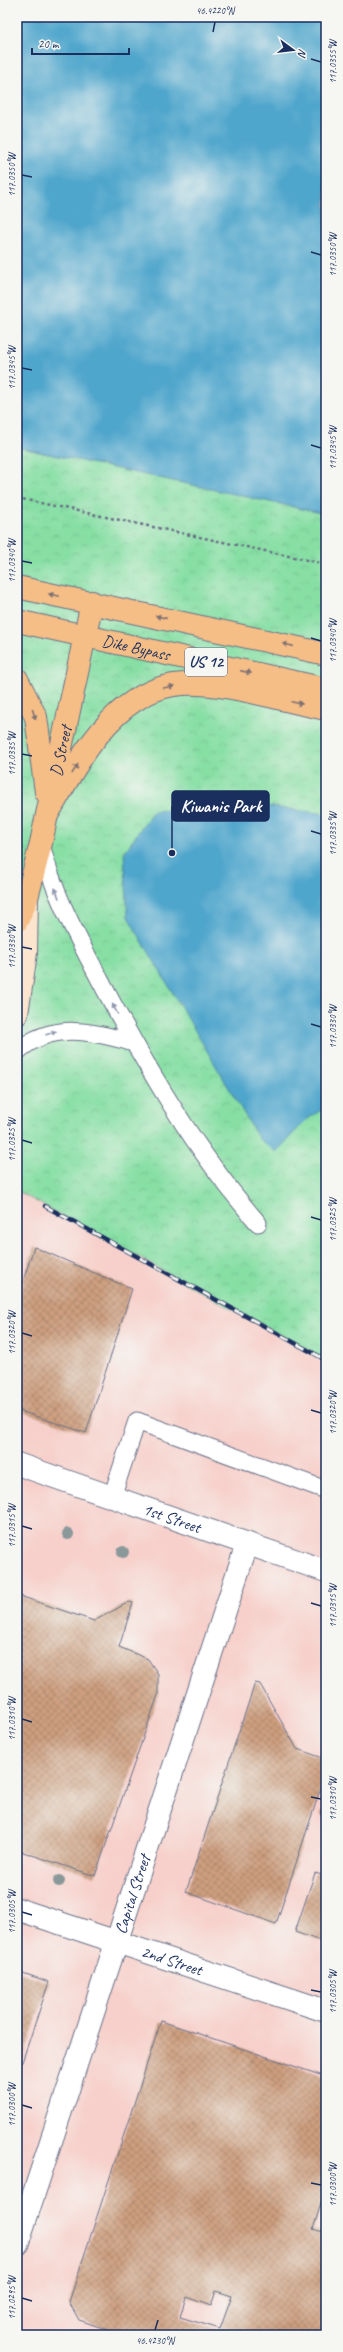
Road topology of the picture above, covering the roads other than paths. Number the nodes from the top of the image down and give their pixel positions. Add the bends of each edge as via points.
1 (17, 587) edge
2 (92, 602) junction
3 (17, 621) edge
4 (85, 635) junction
5 (326, 654) edge
6 (17, 679) edge
7 (326, 689) edge
8 (326, 709) edge
9 (47, 815) junction
10 (41, 843) junction
11 (27, 898) junction
12 (17, 921) edge
13 (17, 1014) edge
14 (134, 1043) junction
15 (17, 1052) edge
16 (258, 1223) dead end
17 (17, 1464) edge
18 (326, 1490) edge
19 (112, 1497) junction
20 (247, 1544) junction
21 (326, 1571) edge
22 (17, 1909) edge
23 (117, 1943) junction
24 (326, 2012) edge
25 (17, 2245) edge

2 -> 1 highway, Dike Bypass / US 12
2 - 4 highway, D Street
5 -> 2 highway, Dike Bypass / US 12
3 - 4 highway, Dike Bypass / US 12
4 -> 7 highway, Dike Bypass / US 12
4 - 9 highway, D Street
6 -> 9 highway via 36,717
9 -> 8 highway via 104,727 140,696 183,684
9 - 10 highway, D Street
10 - 11 highway, D Street
14 -> 10 lane via 64,912
11 - 12 highway, D Street
11 - 13 main road, D Street via 26,953
15 -> 14 lane via 37,1038 58,1031 97,1034
14 - 16 lane via 212,1166
17 - 19 street, 1st Street
18 - 19 lane via 137,1421
19 - 20 street, 1st Street
20 - 21 street, 1st Street
20 - 23 street, Capital Street
22 - 23 street, 2nd Street
23 - 24 street, 2nd Street
23 - 25 street, Capital Street

